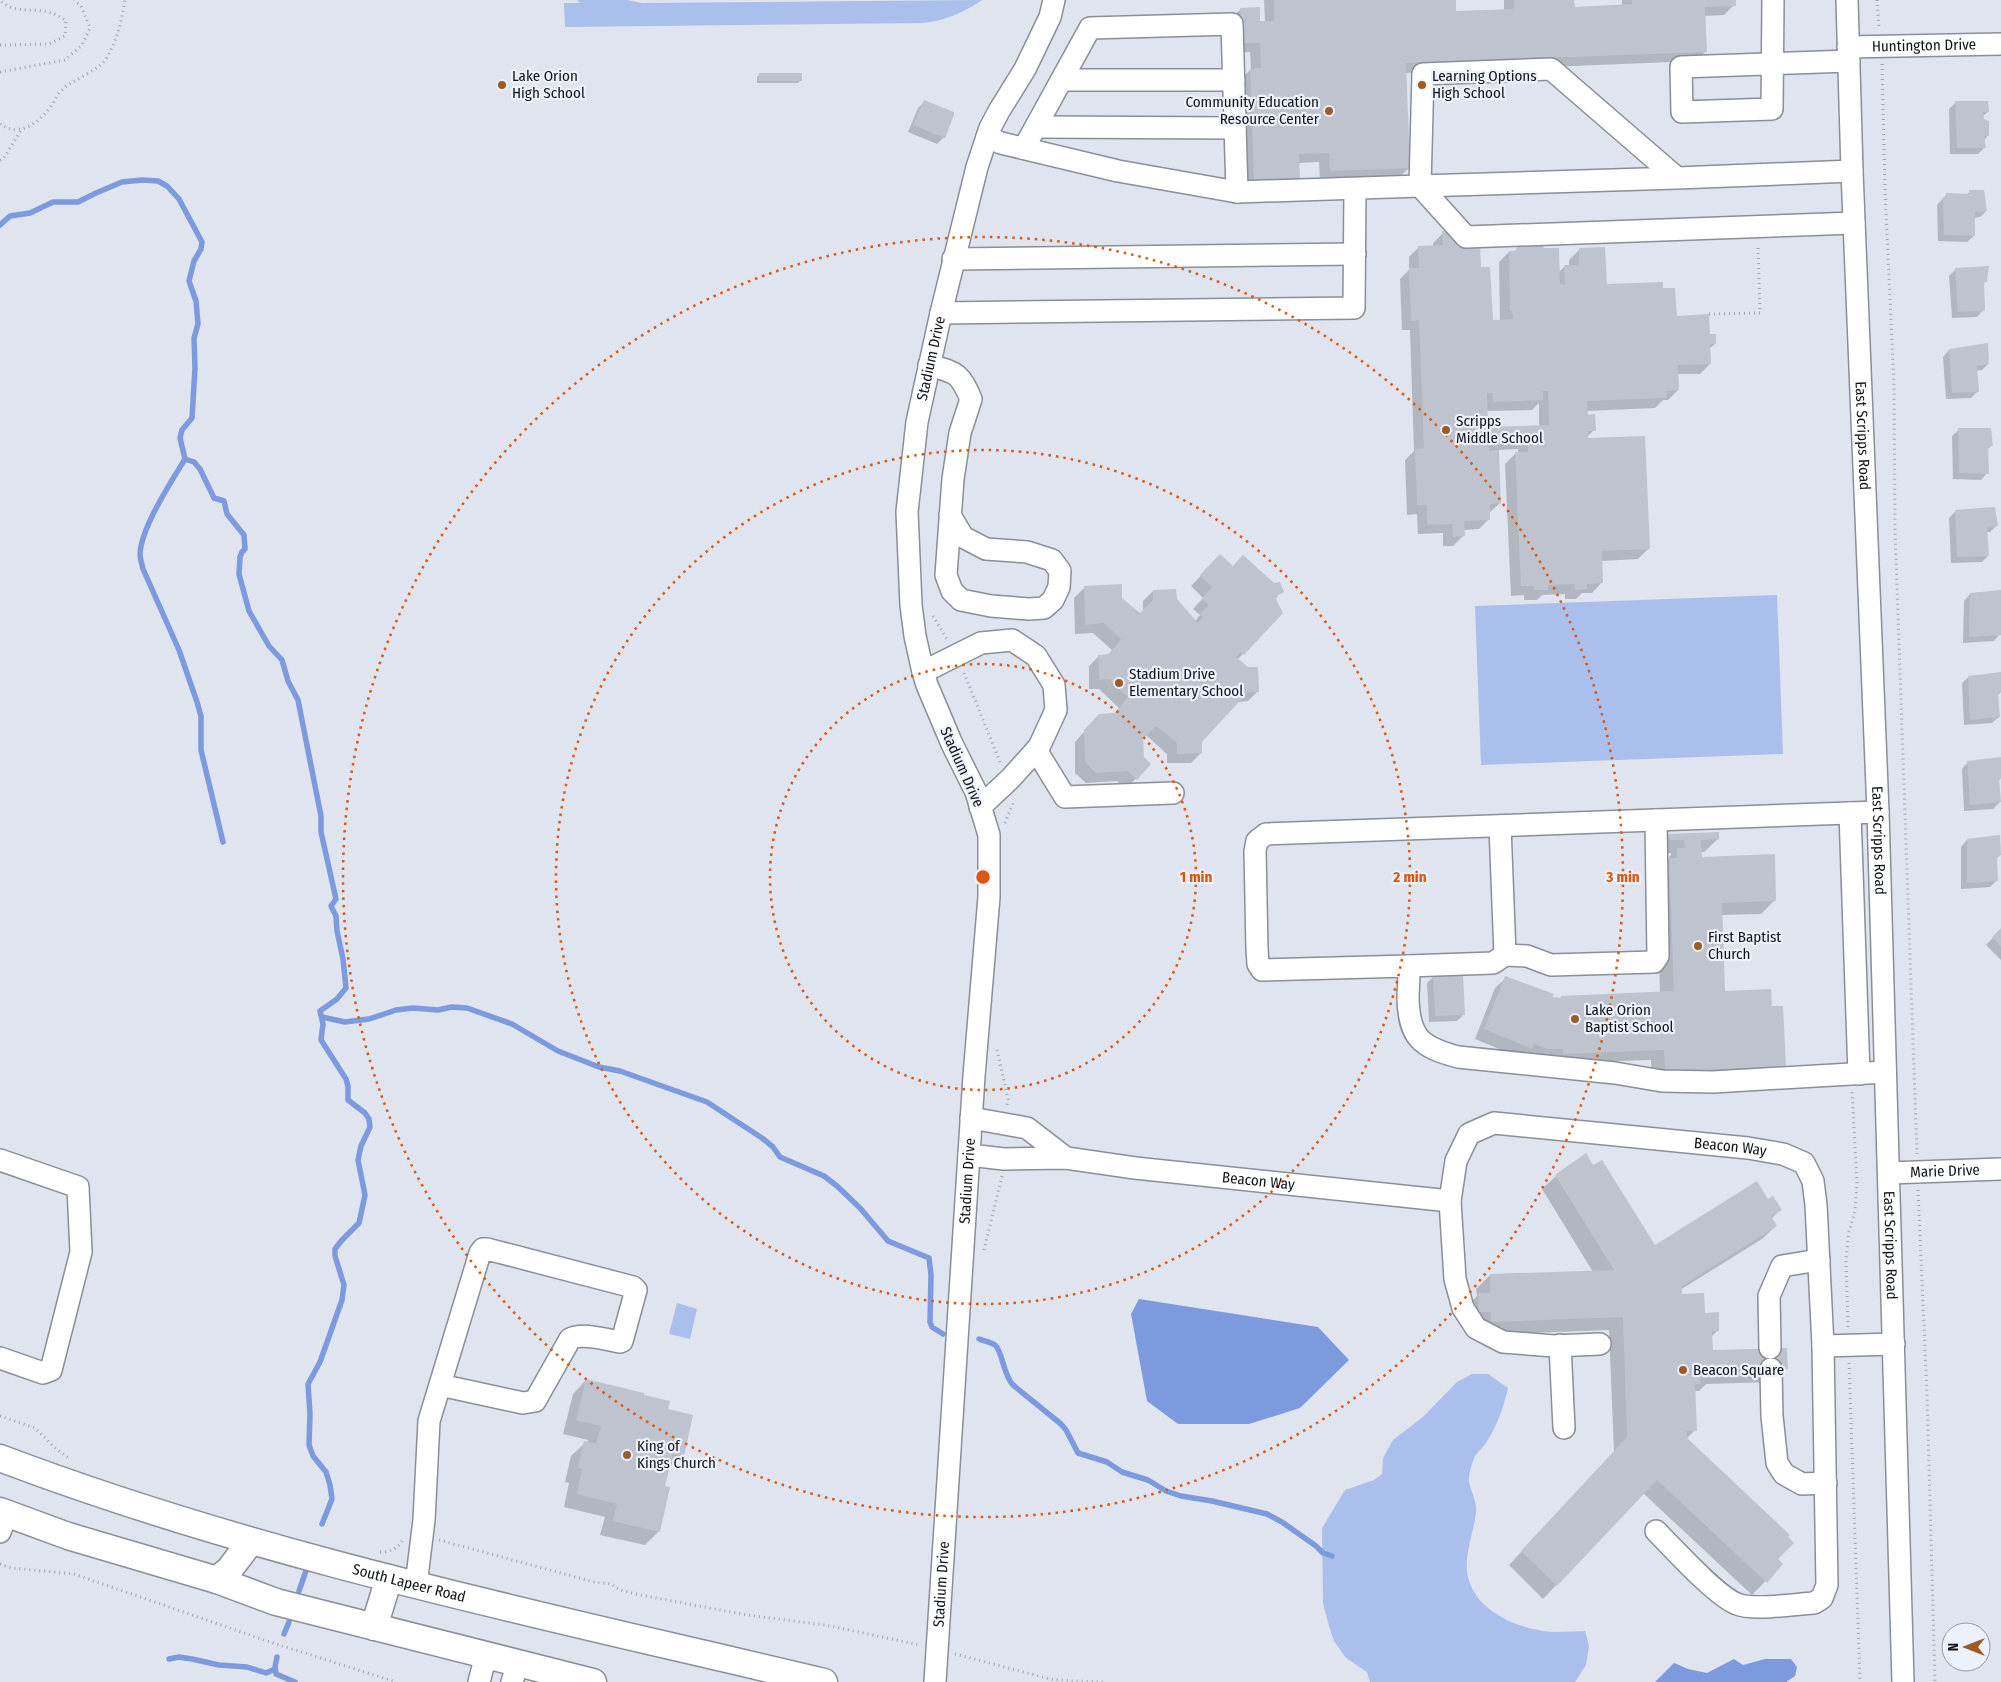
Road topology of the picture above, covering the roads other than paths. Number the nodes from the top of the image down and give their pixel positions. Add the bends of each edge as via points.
1 (1054, 0) edge
2 (1773, 0) edge
3 (1847, 0) edge
4 (2001, 44) edge
5 (1848, 54) junction
6 (1771, 64) junction
7 (1062, 80) junction
8 (1234, 80) junction
9 (1037, 127) junction
10 (1235, 128) junction
11 (987, 137) junction
12 (1024, 148) junction
13 (1852, 170) junction
14 (1677, 178) junction
15 (1420, 186) junction
16 (1355, 189) junction
17 (1237, 192) junction
18 (1854, 223) junction
19 (1355, 254) junction
20 (953, 259) junction
21 (941, 313) junction
22 (930, 365) junction
23 (950, 515) junction
24 (923, 672) junction
25 (1036, 750) junction
26 (1173, 793) dead end
27 (980, 807) junction
28 (1878, 812) junction
29 (1850, 813) junction
30 (1656, 820) junction
31 (1500, 826) junction
32 (1505, 955) junction
33 (1408, 966) junction
34 (1885, 1072) junction
35 (1855, 1074) junction
36 (971, 1118) junction
37 (969, 1155) junction
38 (1066, 1158) junction
39 (0, 1160) edge
40 (2001, 1169) edge
41 (1889, 1173) junction
42 (1450, 1201) junction
43 (1819, 1260) junction
44 (1600, 1344) dead end
45 (1894, 1344) junction
46 (1560, 1345) junction
47 (1823, 1346) junction
48 (0, 1358) edge
49 (440, 1385) junction
50 (1564, 1428) dead end
51 (0, 1458) edge
52 (1826, 1483) junction
53 (2, 1519) edge
54 (1656, 1531) dead end
55 (251, 1541) junction
56 (389, 1578) junction
57 (218, 1580) junction
58 (416, 1585) junction
59 (374, 1627) junction
60 (486, 1655) junction
61 (515, 1672) edge
62 (479, 1682) edge
63 (593, 1682) edge
64 (824, 1682) edge
65 (935, 1682) edge
66 (1903, 1682) edge

1 - 11 street, Stadium Drive via 1050,17 1025,69 998,110
2 - 6 street
3 - 5 street, East Scripps Road
4 - 5 street, Huntington Drive via 1881,47
5 - 6 street, Huntington Drive
5 - 13 street, East Scripps Road
6 - 6 street, Huntington Drive via 1772,109 1682,112 1681,67
7 - 8 street
7 - 8 street via 1090,28 1232,24
7 - 9 street
8 - 10 street
9 - 10 street
9 - 12 street
10 - 17 street
11 - 12 street
11 - 20 street, Stadium Drive
12 - 17 street via 1118,170
13 - 14 street
13 - 18 street, East Scripps Road
14 - 15 street
14 - 15 street via 1551,69 1423,74
15 - 16 street
15 - 18 street via 1466,237
16 - 17 street
16 - 19 street
18 - 28 street, East Scripps Road
19 - 20 street
19 - 21 street via 1354,308
20 - 21 street, Stadium Drive
21 - 22 street, Stadium Drive
22 - 23 street via 954,372 962,380 971,399 960,433
22 - 24 street, Stadium Drive via 917,422 907,512 911,605
23 - 23 street via 946,575 952,591 961,600 1029,609 1044,608 1053,600 1059,587 1060,571 1052,560 1027,552 986,549 963,537
24 - 25 street via 981,643 1012,640 1036,656 1054,685 1056,710
24 - 27 street, Stadium Drive
25 - 26 street via 1065,797
25 - 27 street
27 - 36 street, Stadium Drive via 989,835 989,898
28 - 29 street
28 - 34 street, East Scripps Road
29 - 30 street
29 - 35 street
30 - 31 street
30 - 32 street via 1658,956 1654,962 1552,965 1528,956
31 - 32 street
31 - 33 street via 1266,834 1257,841 1257,949 1258,964 1262,970
32 - 33 street via 1493,963
33 - 35 street via 1411,1027 1421,1042 1434,1050 1458,1057 1616,1073 1662,1081 1713,1082
34 - 35 street
34 - 41 street, East Scripps Road
36 - 37 street, Stadium Drive
36 - 38 street, Beacon Way via 1027,1128
37 - 38 street, Beacon Way via 1004,1159
37 - 65 street, Stadium Drive
38 - 42 street, Beacon Way
39 - 48 street via 78,1187 81,1252 51,1370 43,1373
40 - 41 street, Marie Drive
41 - 45 street, East Scripps Road
42 - 43 street, Beacon Way via 1456,1161 1469,1134 1494,1123 1748,1148 1783,1154 1804,1163 1813,1181
42 - 46 street, Beacon Way via 1456,1279 1464,1308 1476,1328 1503,1342
43 - 47 street, Beacon Way
43 - 52 street via 1782,1266 1769,1296 1772,1416 1777,1463 1784,1474 1802,1484
44 - 46 street, Beacon Way
45 - 47 street
45 - 66 street, East Scripps Road
46 - 50 street
47 - 52 street, Beacon Way
49 - 49 street via 483,1250 636,1290 622,1341 574,1336 535,1401 523,1402
49 - 58 street via 427,1432
51 - 55 main road, South Lapeer Road via 46,1476
52 - 54 street, Beacon Way via 1827,1585 1822,1598 1814,1603 1752,1607 1737,1604 1722,1595
53 - 57 main road
55 - 56 main road, South Lapeer Road
55 - 57 main road
56 - 58 main road, South Lapeer Road
56 - 59 main road
57 - 59 main road via 276,1602
58 - 64 main road, South Lapeer Road
59 - 60 main road
60 - 61 main road
60 - 62 street
61 - 63 main road

